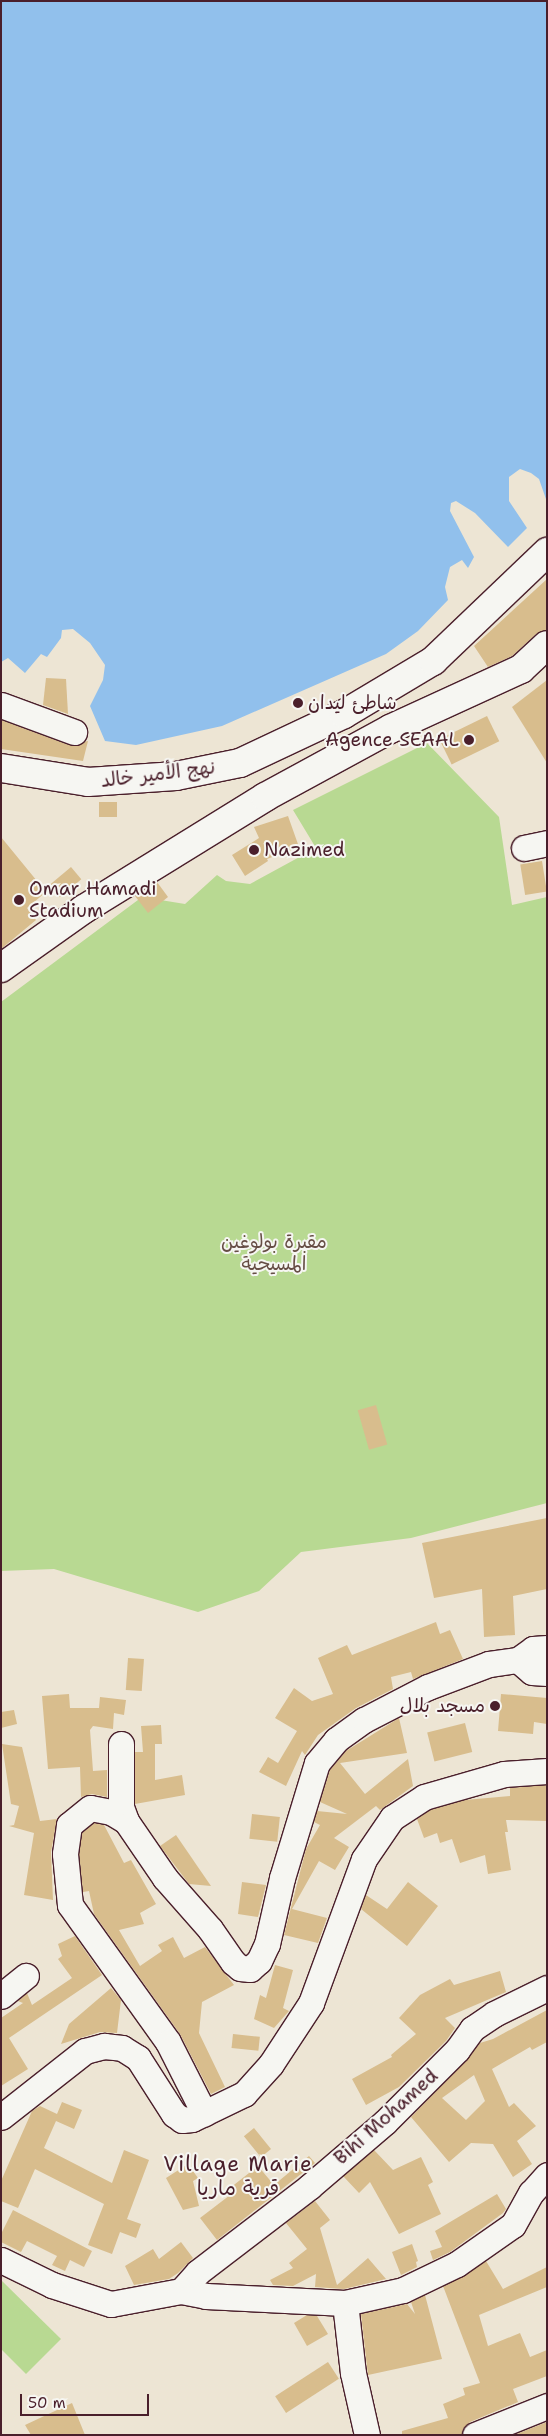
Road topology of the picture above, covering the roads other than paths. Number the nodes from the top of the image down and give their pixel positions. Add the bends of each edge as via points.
1 (547, 552) edge
2 (547, 645) edge
3 (1, 706) edge
4 (74, 732) dead end
5 (1, 768) edge
6 (1, 968) edge
7 (547, 1648) edge
8 (518, 1660) junction
9 (547, 1673) edge
10 (121, 1744) dead end
11 (547, 1771) edge
12 (126, 1821) junction
13 (26, 1976) dead end
14 (547, 1988) edge
15 (1, 1996) edge
16 (204, 2113) junction
17 (1, 2117) edge
18 (547, 2176) edge
19 (1, 2260) edge
20 (181, 2291) junction
21 (345, 2303) junction
22 (547, 2406) edge
23 (367, 2435) edge
24 (475, 2435) edge

1 - 5 main road, نهج الأمير خالد via 433,661 344,714 240,763 176,776 88,782
2 - 6 main road via 521,669 390,729 265,797 84,909
3 - 4 street
7 - 8 street via 533,1649
8 - 9 street via 532,1672
8 - 12 street via 489,1664 428,1687 364,1720 336,1740 317,1763 282,1878 267,1944 260,1961 250,1968 240,1968 233,1962 165,1878
10 - 12 street via 121,1807
11 - 16 street via 504,1774 433,1794 392,1818 376,1838 361,1868 311,2003 271,2064 244,2094
12 - 16 street via 111,1812 90,1808 69,1825 65,1854 70,1905 168,2042
13 - 15 street
14 - 20 street, Bihi Mohamed via 494,2014 472,2029 457,2050 385,2122 266,2222 198,2272
16 - 17 street via 182,2120 174,2114 138,2058 122,2048 104,2046 85,2051
18 - 21 street via 531,2193 512,2225 457,2264 404,2290
19 - 20 street via 52,2285 111,2304
20 - 21 street via 206,2296
21 - 23 street via 353,2373
22 - 24 street

